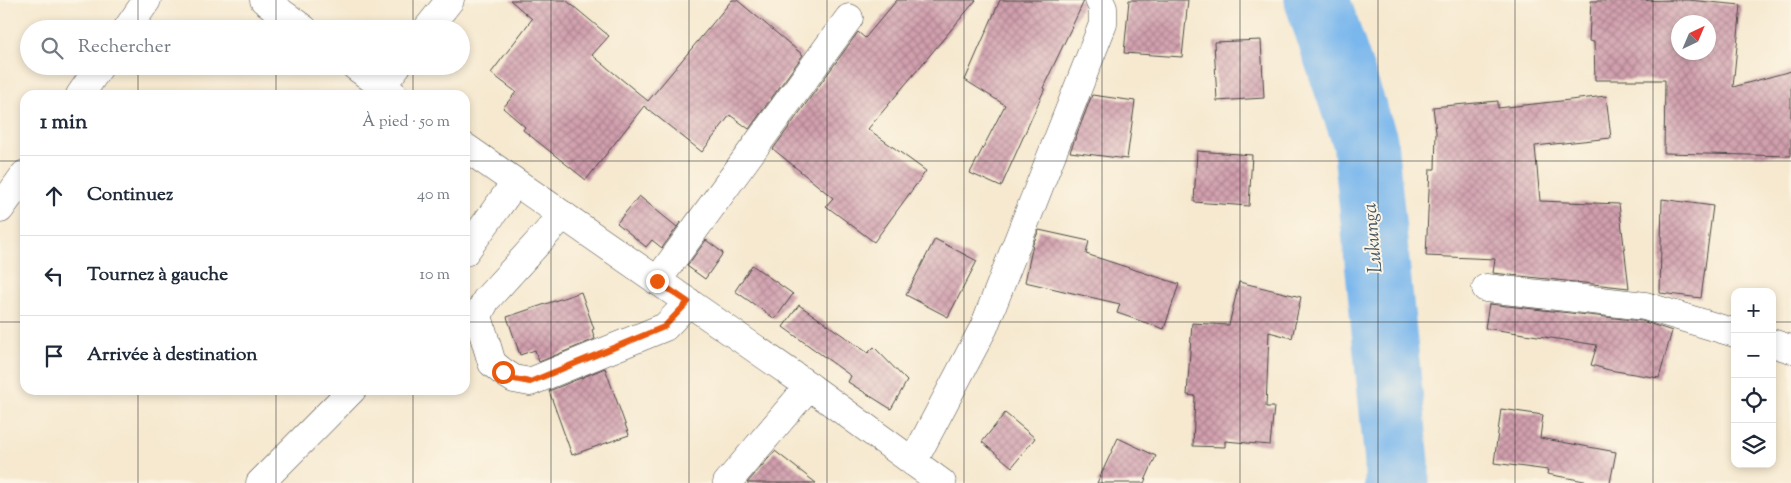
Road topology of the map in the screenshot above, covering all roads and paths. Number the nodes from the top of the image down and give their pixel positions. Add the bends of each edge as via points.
1 (147, 0) edge
2 (264, 0) edge
3 (450, 0) edge
4 (1099, 0) edge
5 (849, 18) dead end
6 (133, 20) edge
7 (292, 20) edge
8 (434, 20) edge
9 (94, 75) edge
10 (375, 75) edge
11 (391, 82) edge
12 (83, 90) edge
13 (470, 151) edge
14 (20, 181) edge
15 (515, 183) junction
16 (0, 209) edge
17 (564, 215) junction
18 (470, 245) edge
19 (657, 281) junction
20 (1486, 288) dead end
21 (688, 302) junction
22 (1731, 331) edge
23 (1776, 344) edge
24 (1791, 349) edge
25 (809, 386) junction
26 (347, 395) edge
27 (913, 462) junction
28 (260, 483) edge
29 (727, 483) edge
30 (942, 483) edge

1 - 6 street
2 - 7 street
3 - 8 street
4 - 27 street via 1103,8 1103,24 984,327
5 - 19 street
9 - 12 street
10 - 11 street
13 - 15 street
14 - 16 street
15 - 17 street
15 - 18 street
17 - 19 street
17 - 21 street via 486,300 478,316 492,363 503,372 514,379 530,382 664,327
19 - 21 street
20 - 22 street via 1645,306
21 - 25 street
23 - 24 street
25 - 27 street
25 - 29 street
26 - 28 street
27 - 30 street

